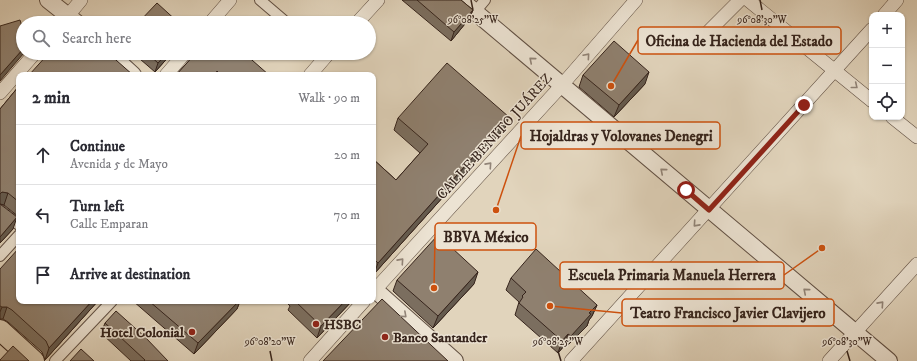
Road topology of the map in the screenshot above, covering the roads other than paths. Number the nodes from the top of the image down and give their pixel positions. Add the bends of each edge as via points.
1 (48, 0) edge
2 (81, 0) edge
3 (230, 0) edge
4 (260, 0) edge
5 (378, 0) edge
6 (461, 0) edge
7 (636, 0) edge
8 (740, 0) edge
9 (748, 0) edge
10 (897, 0) edge
11 (480, 6) edge
12 (887, 12) edge
13 (65, 16) edge
14 (71, 16) edge
15 (216, 16) edge
16 (279, 16) edge
17 (363, 16) edge
18 (869, 32) edge
19 (704, 36) dead end
20 (29, 60) edge
21 (117, 60) edge
22 (179, 60) edge
23 (321, 60) edge
24 (835, 71) junction
25 (18, 72) edge
26 (130, 72) edge
27 (169, 72) edge
28 (312, 72) edge
29 (16, 75) edge
30 (562, 85) junction
31 (0, 93) edge
32 (869, 99) edge
33 (896, 120) edge
34 (917, 137) edge
35 (0, 210) edge
36 (709, 210) junction
37 (16, 223) edge
38 (16, 238) edge
39 (0, 256) edge
40 (917, 264) edge
41 (376, 287) edge
42 (376, 296) edge
43 (109, 304) edge
44 (360, 304) edge
45 (0, 330) edge
46 (855, 333) junction
47 (34, 361) edge
48 (55, 361) edge
49 (310, 361) edge
50 (455, 361) edge
51 (571, 361) edge
52 (829, 361) edge
53 (889, 361) edge

1 - 13 street
2 - 14 street
3 - 15 street
4 - 16 street
5 - 17 street
6 - 11 street
30 -> 7 street, CALLE BENITO JUÁREZ
8 - 19 street
9 - 24 street
10 - 12 street
30 -> 11 street
18 - 24 street
20 - 25 street
21 - 26 street
22 - 27 street
23 - 28 street
24 -> 32 street
24 - 36 street
29 - 31 street
36 -> 30 street
41 -> 30 street, CALLE BENITO JUÁREZ
33 - 34 street
35 - 37 street
46 -> 36 street
36 -> 51 street
38 - 39 street
46 -> 40 street
42 -> 50 street
43 - 48 street
44 - 49 street, CALLE BENITO JUÁREZ
45 - 47 main road
46 - 52 street
46 - 53 street

